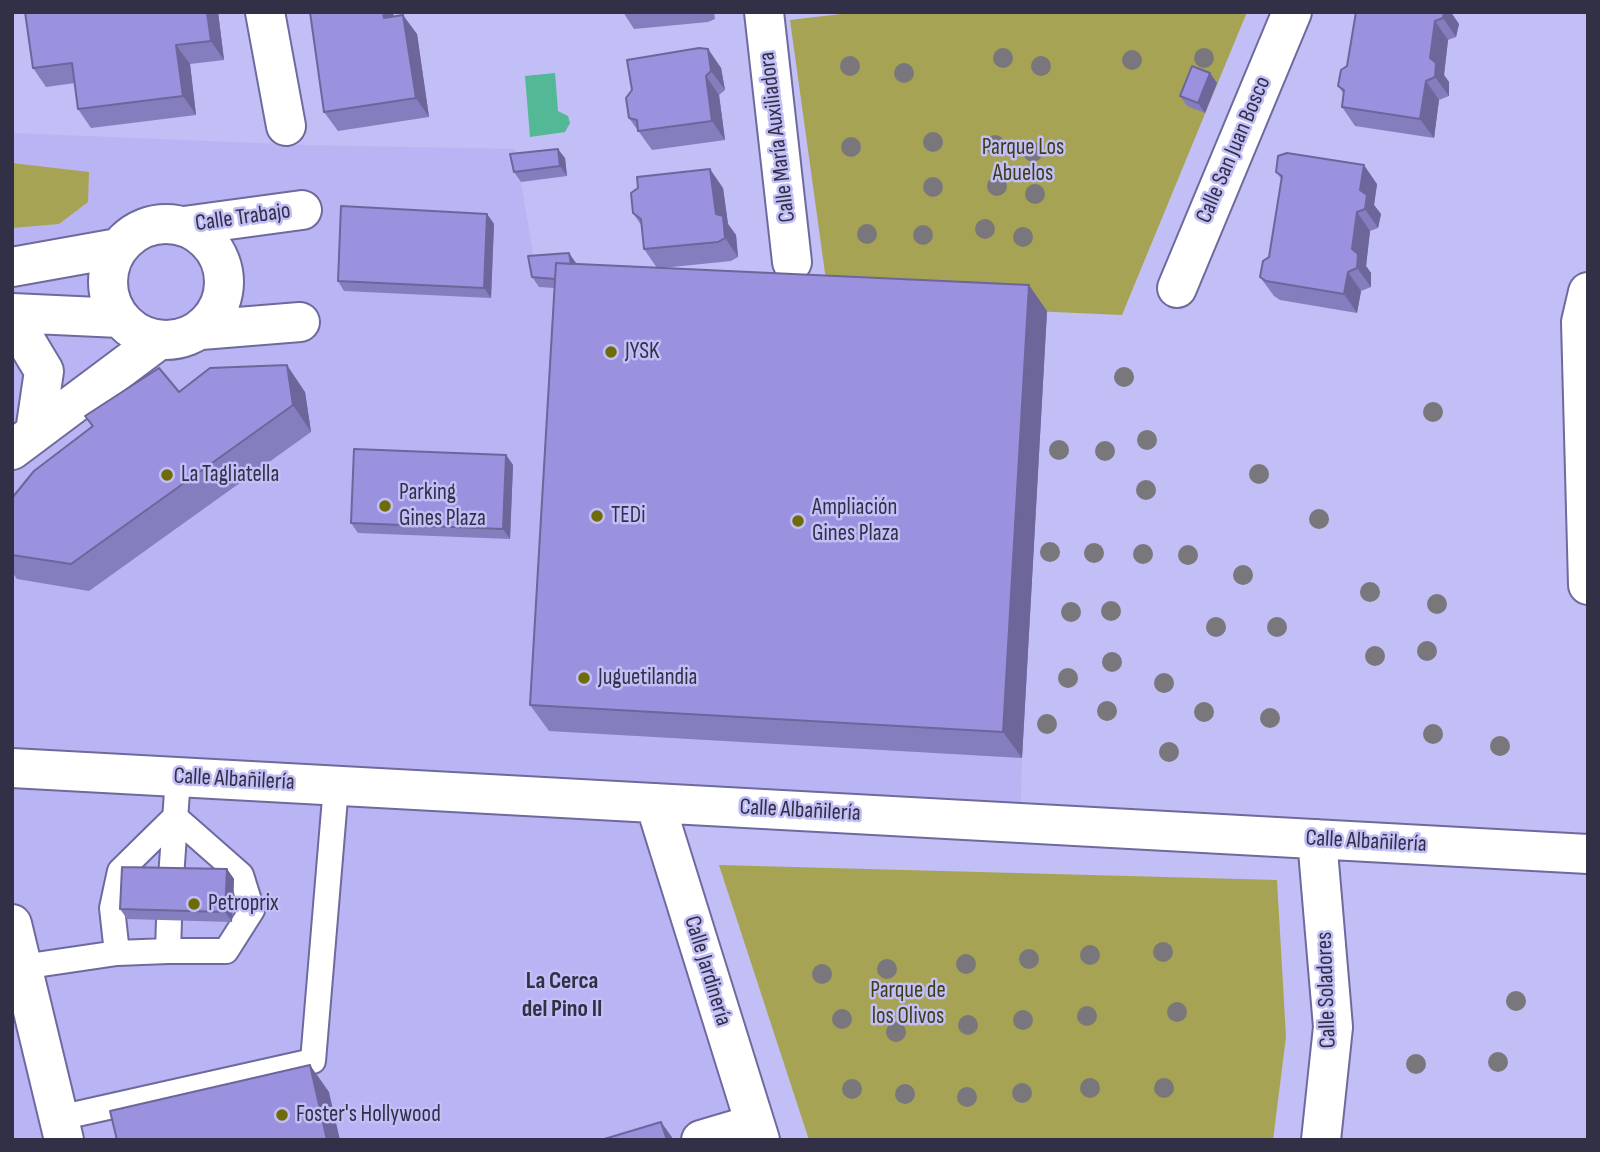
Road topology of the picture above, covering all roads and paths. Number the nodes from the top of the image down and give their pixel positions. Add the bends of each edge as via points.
1 (265, 12) edge
2 (764, 12) edge
3 (1292, 12) edge
4 (286, 126) dead end
5 (302, 210) dead end
6 (184, 226) junction
7 (118, 248) junction
8 (792, 262) dead end
9 (12, 267) edge
10 (1177, 288) dead end
11 (12, 313) edge
12 (1586, 313) edge
13 (120, 318) junction
14 (300, 322) dead end
15 (12, 325) edge
16 (201, 330) junction
17 (159, 340) junction
18 (23, 441) edge
19 (1588, 585) edge
20 (12, 768) edge
21 (178, 777) junction
22 (336, 786) junction
23 (654, 803) junction
24 (175, 817) junction
25 (1317, 839) junction
26 (1588, 854) edge
27 (171, 878) edge
28 (169, 920) edge
29 (12, 924) edge
30 (168, 951) junction
31 (117, 953) junction
32 (22, 967) junction
33 (61, 1129) edge
34 (757, 1132) edge
35 (701, 1140) edge
36 (1321, 1140) edge

1 - 4 street
2 - 8 street, Calle María Auxiliadora
3 - 10 street, Calle San Juan Bosco
5 - 6 street, Calle Trabajo
6 - 7 street via 170,223 141,229
6 - 16 street via 214,248 225,282 214,317
7 - 9 street
7 - 13 street via 107,283
11 - 13 street
12 - 19 street
13 - 17 street via 144,337
14 - 16 street
15 - 18 street via 44,370
16 - 17 street via 188,337
17 - 18 street
20 - 21 street, Calle Albañilería
21 - 22 street, Calle Albañilería
21 - 24 lane
22 - 23 street, Calle Albañilería
22 - 33 lane via 313,1061
23 - 25 street, Calle Albañilería
23 - 34 street, Calle Jardinería
24 - 27 lane
24 - 30 lane via 241,875 251,910 226,951
24 - 31 lane via 120,871 112,908
25 - 26 street, Calle Albañilería
25 - 36 street, Calle Soladores via 1333,1027
28 - 30 lane
29 - 32 street
30 - 31 lane
31 - 32 lane
32 - 33 street
34 - 35 street

